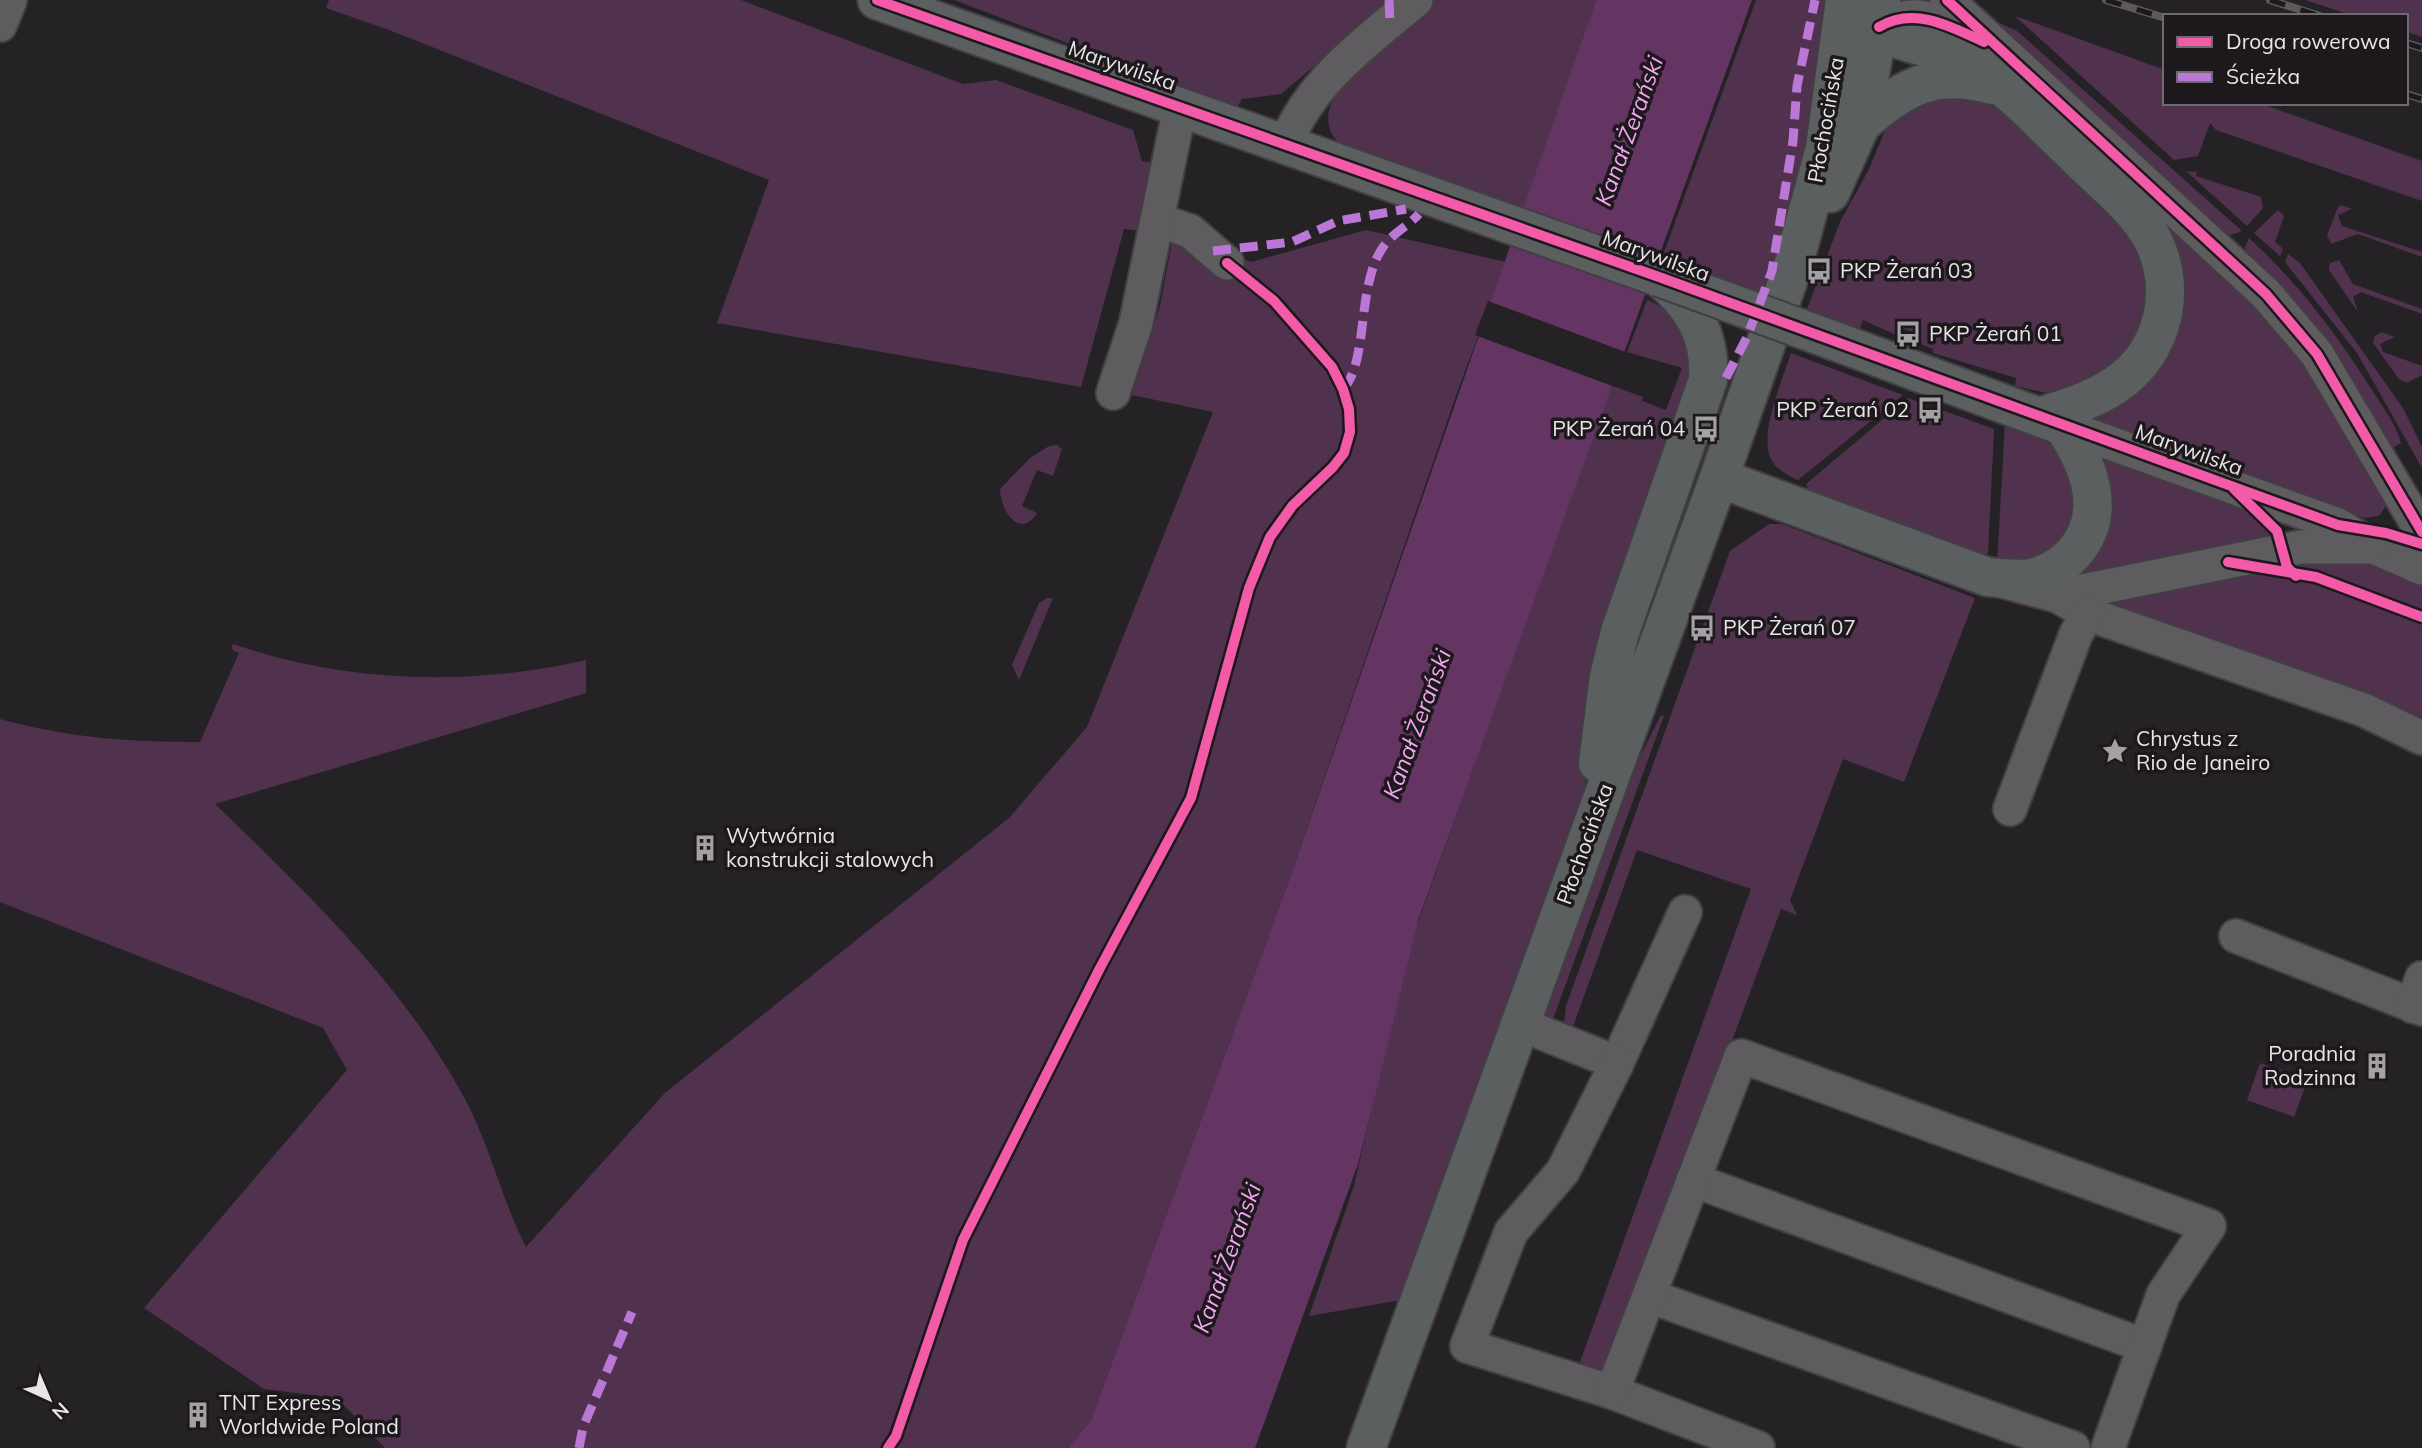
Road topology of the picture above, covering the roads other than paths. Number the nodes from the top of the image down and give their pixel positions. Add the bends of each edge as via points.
1 (10, 0) edge
2 (877, 0) edge
3 (1416, 0) edge
4 (1845, 0) edge
5 (1947, 0) edge
6 (1874, 9) edge
7 (0, 25) edge
8 (1997, 47) junction
9 (1835, 69) junction
10 (2002, 88) junction
11 (1180, 107) junction
12 (1845, 124) junction
13 (1286, 143) junction
14 (1157, 220) junction
15 (1227, 263) dead end
16 (1659, 277) junction
17 (1113, 393) dead end
18 (2052, 421) junction
19 (1719, 478) junction
20 (2338, 525) junction
21 (2422, 532) edge
22 (2422, 544) edge
23 (2376, 548) junction
24 (2422, 568) edge
25 (1988, 577) junction
26 (2058, 596) junction
27 (2088, 614) junction
28 (2422, 738) edge
29 (2010, 809) dead end
30 (1590, 830) junction
31 (1685, 912) dead end
32 (2236, 936) dead end
33 (2419, 998) edge
34 (1520, 1024) junction
35 (1617, 1063) junction
36 (1693, 1180) junction
37 (1649, 1296) junction
38 (2145, 1346) junction
39 (1612, 1392) junction
40 (1366, 1448) edge
41 (1758, 1448) edge
42 (2073, 1448) edge
43 (2108, 1448) edge

1 - 7 street
2 - 11 main road, Marywilska
3 - 13 street via 1317,88
4 - 9 main road, Płochocińska
5 - 8 street
6 - 8 street via 1949,26
6 - 9 street
6 - 10 main road via 1890,37 1970,63
6 - 12 main road, Płochocińska
8 - 21 street via 2266,294 2317,354
9 - 12 main road, Płochocińska
10 - 12 main road via 1962,79 1928,81
10 - 18 main road via 2130,209 2159,251 2164,272 2160,329 2139,363 2112,387
11 - 13 main road, Marywilska
11 - 14 street
12 - 19 main road, Płochocińska via 1843,170 1801,240
13 - 16 main road, Marywilska
14 - 15 street via 1190,231
14 - 17 street via 1136,323
16 - 18 main road, Marywilska, bridge
16 - 30 main road via 1698,319 1709,365 1704,395 1620,632 1609,677
18 - 20 street, Marywilska
18 - 25 main road via 2080,452 2089,475 2094,502 2088,532 2066,561 2051,570 2033,578
19 - 25 main road
19 - 30 main road, Płochocińska
20 - 22 street, Marywilska
20 - 23 street, Marywilska
23 - 24 street, Marywilska
23 - 26 street via 2301,547
25 - 26 street
26 - 27 street
27 - 28 street via 2364,710
27 - 29 street via 2076,634
30 - 34 main road, Płochocińska
31 - 35 street
32 - 33 street
34 - 35 street
34 - 40 main road, Płochocińska
35 - 39 street via 1563,1171 1511,1233 1467,1346
36 - 37 street
36 - 38 street
36 - 38 street via 1741,1056 2208,1226 2163,1295
37 - 39 street
37 - 42 street
38 - 43 street
39 - 41 street

